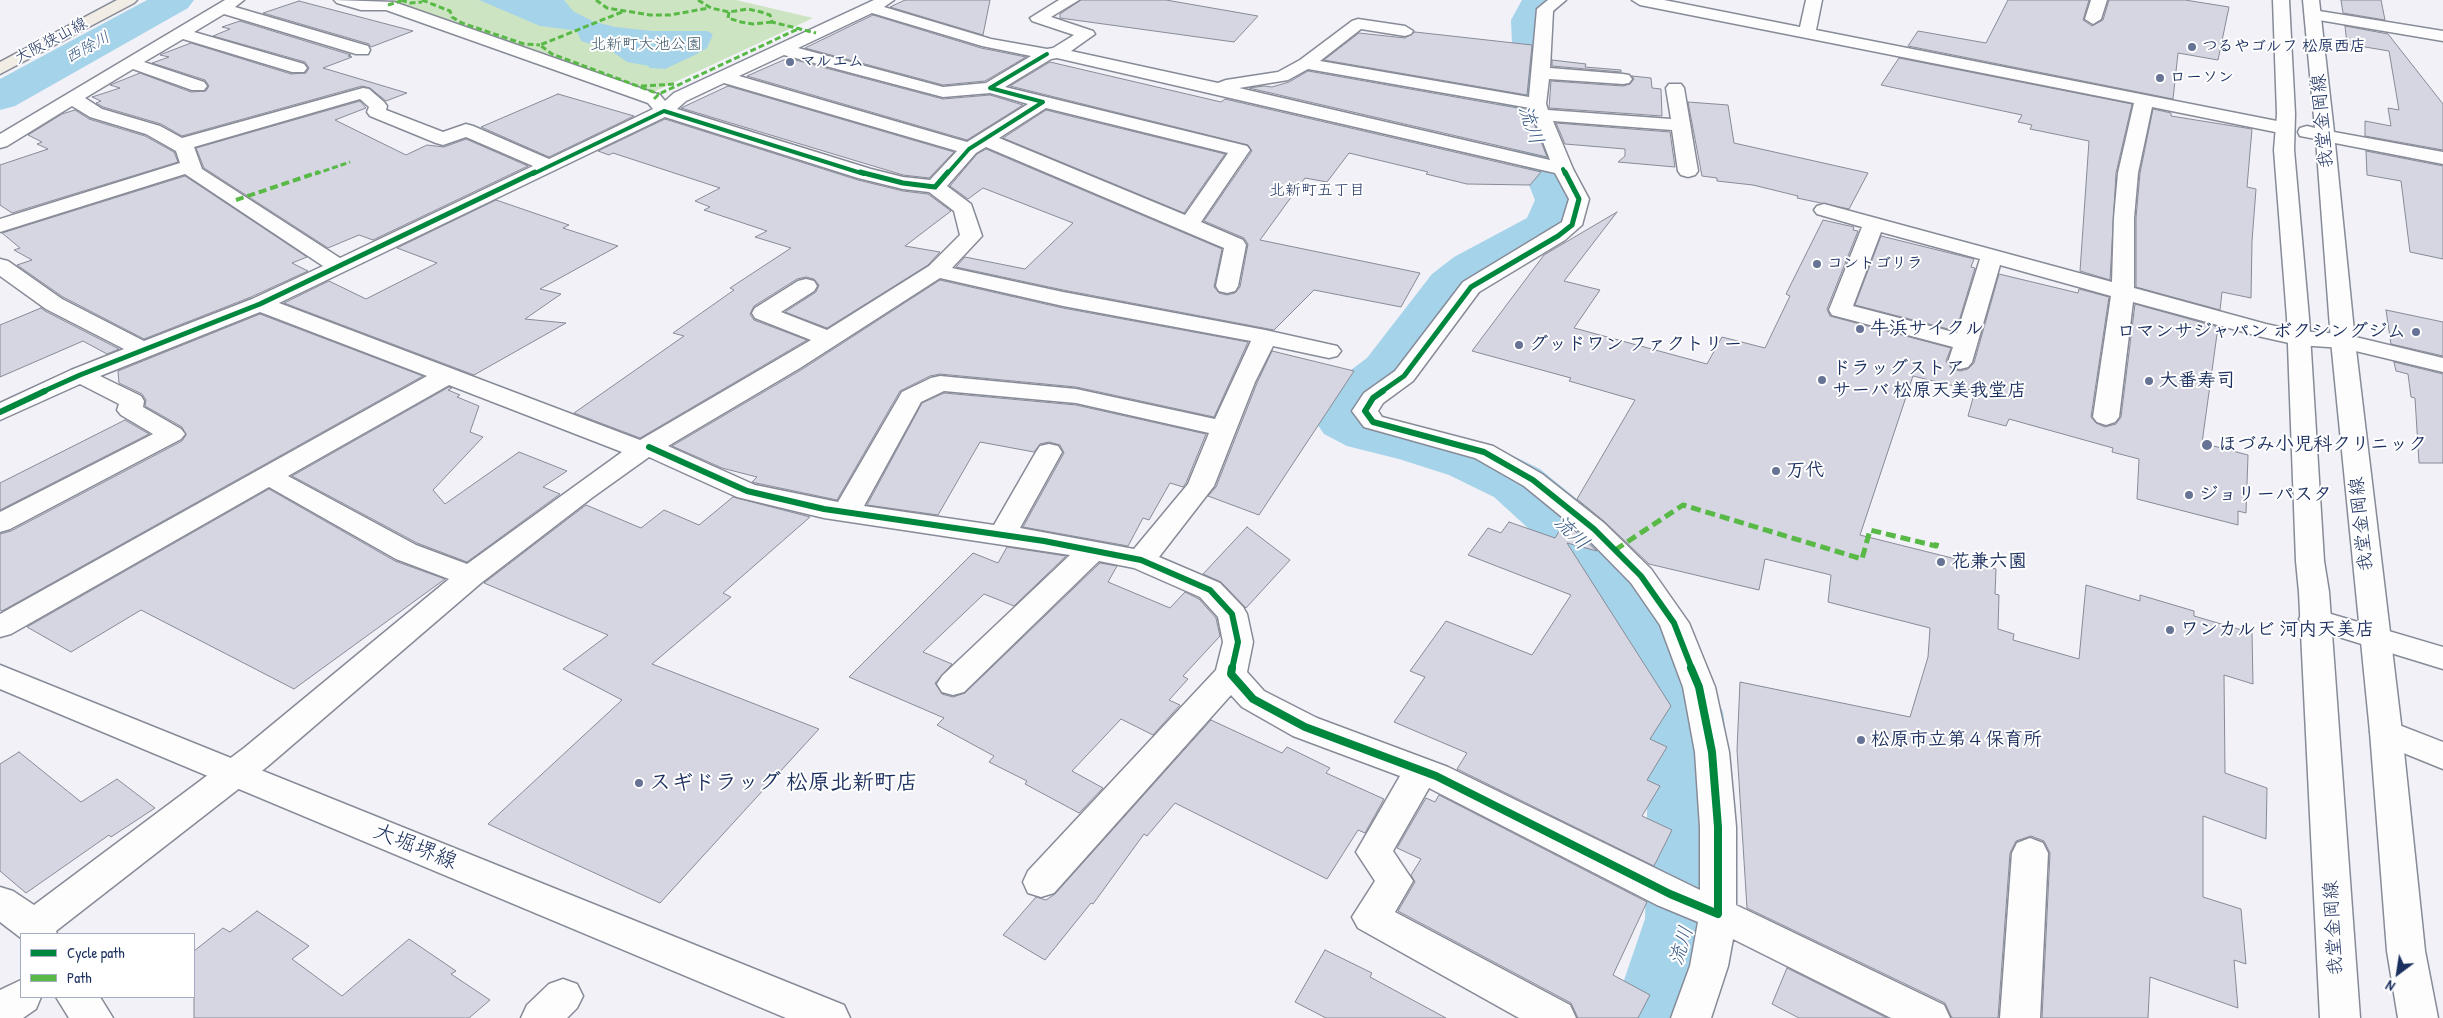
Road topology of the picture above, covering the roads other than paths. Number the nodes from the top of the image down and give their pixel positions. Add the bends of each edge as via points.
1 (129, 0) edge
2 (342, 0) edge
3 (1071, 0) edge
4 (1558, 0) edge
5 (1640, 0) edge
6 (1814, 0) edge
7 (2099, 0) edge
8 (2281, 0) edge
9 (367, 2) edge
10 (229, 4) edge
11 (878, 4) edge
12 (2312, 8) edge
13 (2093, 19) dead end
14 (1405, 31) dead end
15 (180, 33) junction
16 (1807, 33) junction
17 (2443, 36) edge
18 (782, 49) junction
19 (362, 50) dead end
20 (1052, 54) junction
21 (130, 64) junction
22 (1306, 64) junction
23 (298, 68) dead end
24 (0, 69) edge
25 (1541, 73) junction
26 (723, 77) junction
27 (1623, 79) dead end
28 (198, 86) dead end
29 (1212, 87) junction
30 (990, 88) junction
31 (1675, 88) dead end
32 (72, 98) junction
33 (2144, 101) junction
34 (1043, 102) junction
35 (1530, 106) junction
36 (664, 111) junction
37 (1681, 125) junction
38 (2285, 128) junction
39 (2325, 136) junction
40 (0, 142) edge
41 (976, 144) junction
42 (179, 145) junction
43 (2443, 158) edge
44 (191, 166) junction
45 (549, 166) junction
46 (1558, 168) junction
47 (1688, 171) dead end
48 (935, 187) junction
49 (1824, 210) dead end
50 (3, 221) edge
51 (1189, 224) junction
52 (1874, 224) junction
53 (1992, 256) junction
54 (0, 266) edge
55 (338, 266) junction
56 (937, 271) junction
57 (806, 286) dead end
58 (1227, 286) dead end
59 (2123, 292) junction
60 (260, 304) junction
61 (1265, 337) junction
62 (2298, 338) junction
63 (830, 339) junction
64 (2343, 340) junction
65 (143, 350) junction
66 (1329, 351) dead end
67 (2443, 365) edge
68 (80, 374) junction
69 (446, 376) junction
70 (0, 412) edge
71 (2106, 417) dead end
72 (1224, 429) junction
73 (646, 449) junction
74 (1049, 452) dead end
75 (268, 476) junction
76 (846, 513) junction
77 (0, 523) edge
78 (1002, 535) junction
79 (1093, 550) junction
80 (1141, 560) junction
81 (471, 576) junction
82 (2314, 619) junction
83 (0, 627) edge
84 (2374, 636) junction
85 (2443, 658) edge
86 (1231, 674) junction
87 (0, 676) edge
88 (953, 684) dead end
89 (2386, 732) junction
90 (2443, 756) edge
91 (1421, 771) junction
92 (236, 773) junction
93 (2030, 853) dead end
94 (1041, 882) dead end
95 (0, 902) edge
96 (1710, 911) junction
97 (36, 930) edge
98 (21, 998) edge
99 (77, 998) edge
100 (0, 1012) edge
101 (93, 1018) edge
102 (830, 1018) edge
103 (1556, 1018) edge
104 (1691, 1018) edge
105 (1930, 1018) edge
106 (2020, 1018) edge
107 (2340, 1018) edge
108 (2418, 1018) edge

1 - 24 main road, 大阪狭山線
2 - 9 street
3 - 20 street via 1038,18 1087,34
4 - 25 street via 1545,9
5 - 16 street
6 - 16 street
7 - 13 street
8 - 38 street, 我堂金岡線
9 - 36 street via 388,5 654,100
10 - 15 street
10 - 19 street
11 - 18 street
11 - 20 street via 988,43
12 - 17 street
12 - 39 street, 我堂金岡線
14 - 22 street via 1358,24
15 - 21 street
15 - 23 street
16 - 33 street
18 - 26 street
18 - 30 street via 943,92
20 - 29 street
20 - 30 street
21 - 28 street
21 - 32 street
22 - 29 street via 1282,76
22 - 35 street
25 - 27 street
25 - 35 street
26 - 36 street via 680,97
26 - 41 street
29 - 46 street
30 - 34 street
31 - 37 street
32 - 40 street
32 - 42 street via 96,113 153,130
33 - 38 street
33 - 59 street via 2128,173
34 - 41 street
34 - 51 street via 1240,150
35 - 37 street
35 - 46 street
36 - 45 street
36 - 48 street via 865,174
37 - 47 street
38 - 39 street
38 - 62 street, 我堂金岡線
39 - 43 street
39 - 64 street, 我堂金岡線
41 - 48 street
41 - 51 street
42 - 44 street via 185,148
42 - 45 street via 363,93 378,106 376,112 443,139 466,130
44 - 50 street
44 - 55 street via 193,172
45 - 55 street
46 - 96 street via 1579,199 1572,225 1471,287 1404,376 1373,398 1364,411 1373,422 1484,452 1533,480 1594,529 1641,576 1674,623 1699,687 1712,752 1718,827
48 - 56 street via 964,208 971,236
49 - 52 street
51 - 58 street via 1235,245
52 - 53 street
52 - 53 street via 1840,310 1963,352
53 - 59 street
54 - 65 street via 54,304
55 - 60 street
56 - 61 street via 1063,299
56 - 63 street
57 - 63 street via 762,313
59 - 62 street
59 - 71 street
60 - 65 street
60 - 69 street
61 - 66 street
61 - 72 street
62 - 64 street
62 - 82 street, 我堂金岡線
63 - 73 street
64 - 67 street
64 - 84 street, 我堂金岡線
65 - 68 street
68 - 70 street
68 - 77 street via 132,401 130,410 172,434
69 - 73 street
69 - 75 street
72 - 76 street via 1076,396 940,383 911,397
72 - 80 street via 1201,486
73 - 76 street via 747,490
73 - 81 street
74 - 78 street
75 - 81 street via 406,552
75 - 83 street
76 - 78 street
78 - 79 street
79 - 80 street
79 - 88 street
80 - 86 street via 1210,590 1232,614 1238,642
81 - 92 street
82 - 84 street
82 - 107 street, 我堂金岡線
84 - 85 street
84 - 89 street, 我堂金岡線
86 - 91 street via 1253,699 1305,727
86 - 94 street
87 - 92 street, 大堀堺線
89 - 90 street
89 - 108 street, 我堂金岡線 via 2406,951
91 - 96 street
91 - 103 street via 1374,852 1395,881 1371,917
92 - 97 street
92 - 102 street, 大堀堺線
93 - 106 street
95 - 97 street
96 - 104 street via 1709,966
96 - 105 street
98 - 100 street
99 - 101 street

